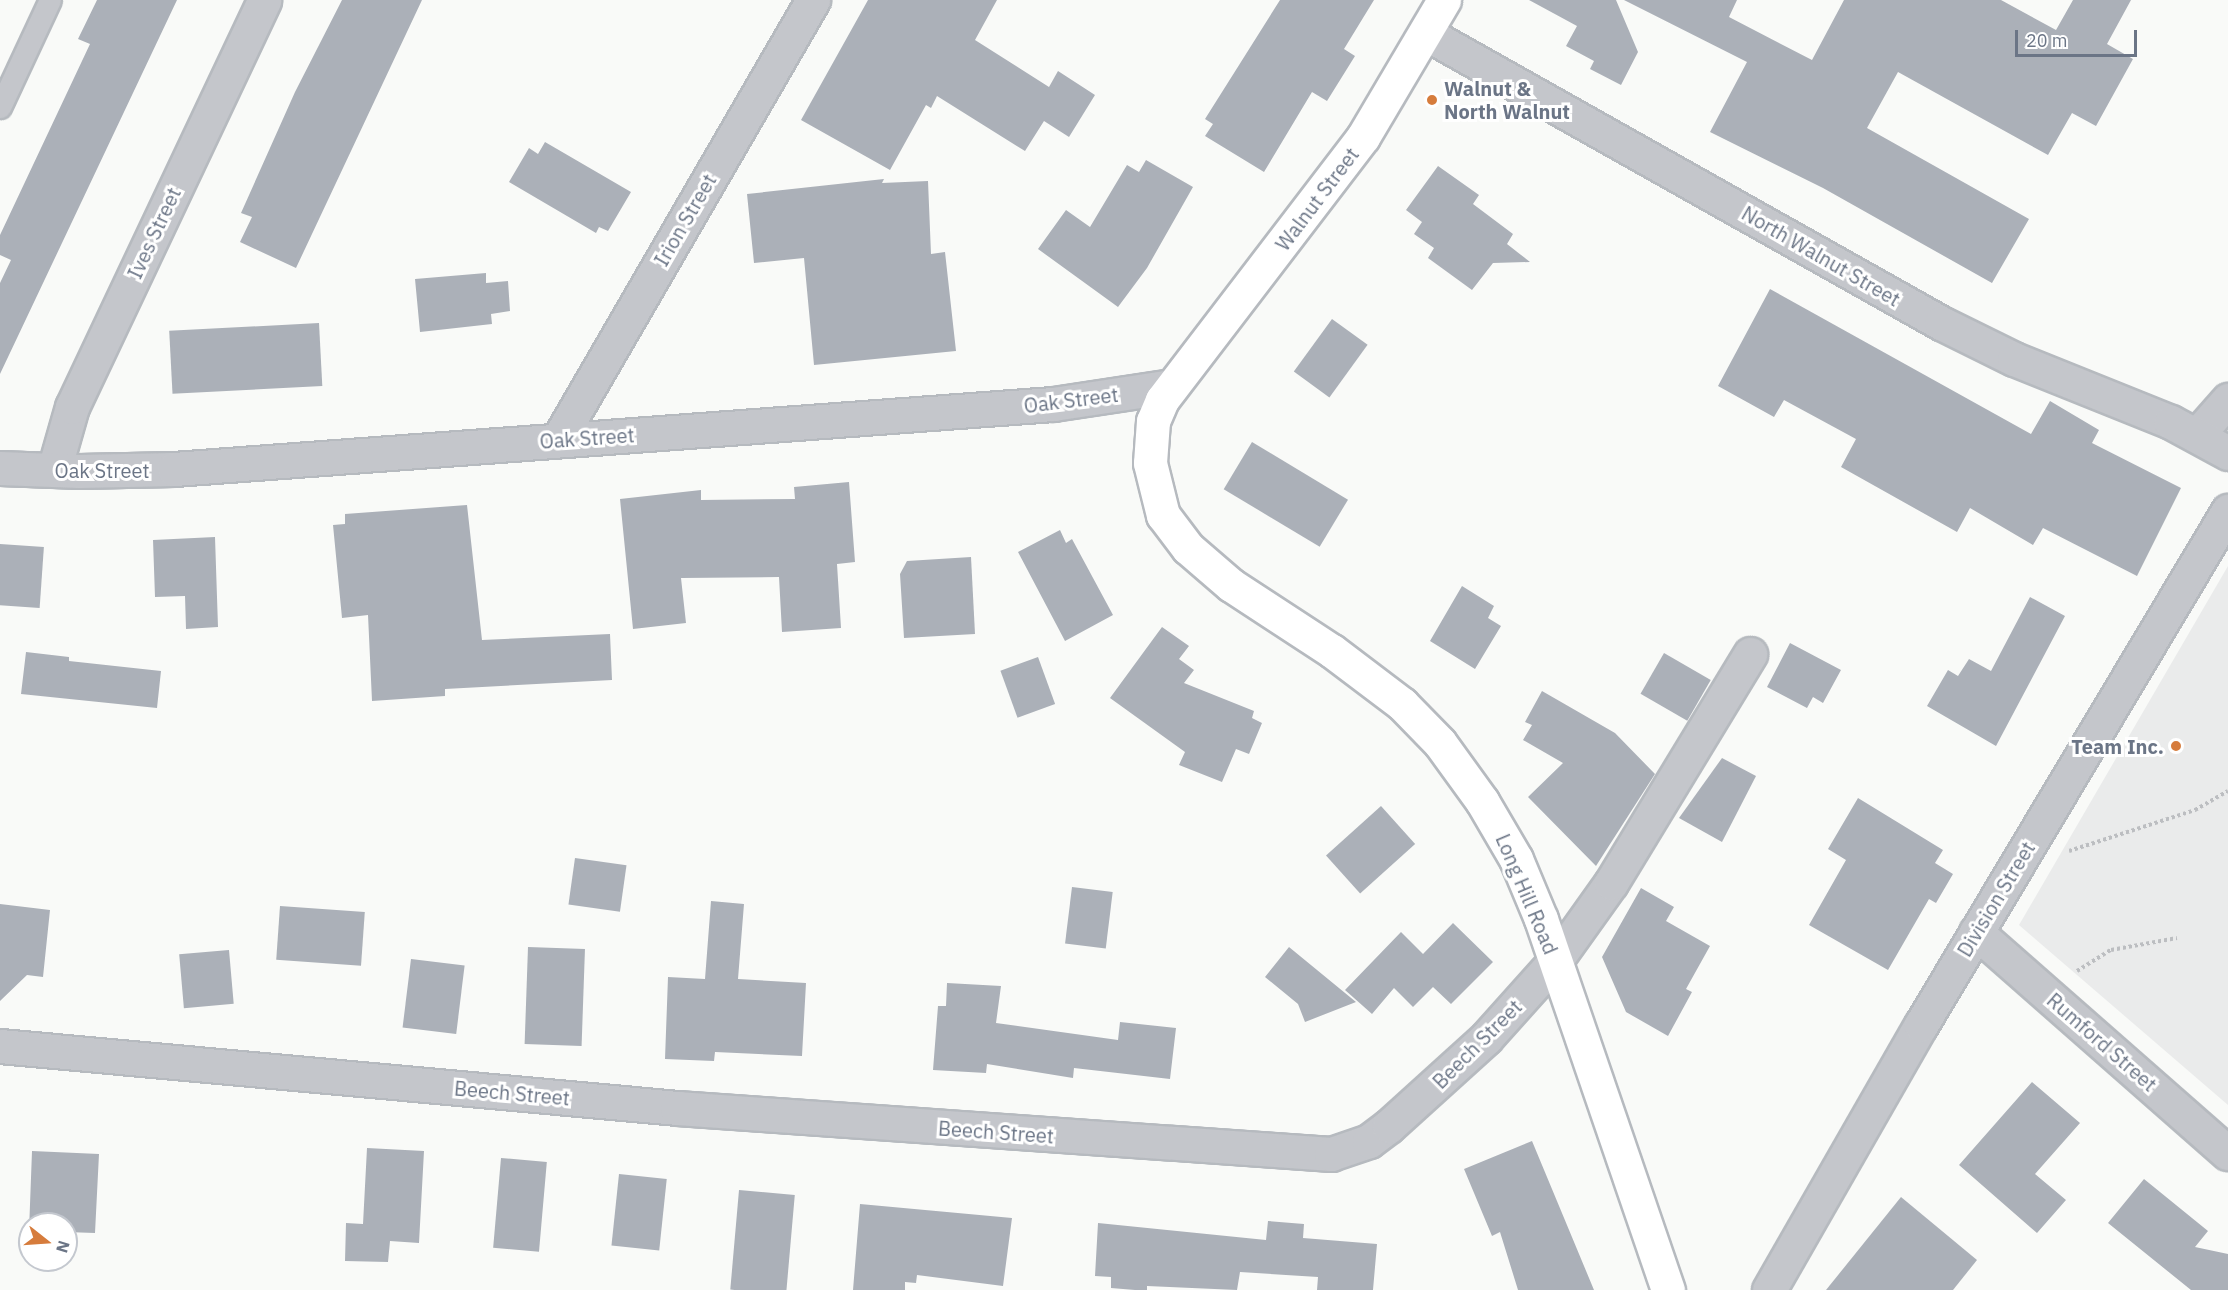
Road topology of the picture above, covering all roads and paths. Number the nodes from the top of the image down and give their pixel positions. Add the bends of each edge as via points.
1 (50, 0) edge
2 (264, 0) edge
3 (813, 0) edge
4 (1444, 0) edge
5 (1427, 34) junction
6 (0, 107) edge
7 (1172, 386) junction
8 (2228, 400) edge
9 (2197, 435) junction
10 (558, 440) junction
11 (2228, 453) edge
12 (0, 468) edge
13 (54, 470) junction
14 (2228, 511) edge
15 (1750, 654) dead end
16 (2228, 792) edge
17 (2069, 851) dead end
18 (1976, 932) junction
19 (2177, 938) dead end
20 (1556, 960) junction
21 (2053, 999) junction
22 (0, 1046) edge
23 (2228, 1153) edge
24 (1668, 1290) edge
25 (1769, 1290) edge

1 - 6 lane
2 - 13 street, Ives Street via 72,407
3 - 10 street, Irion Street
4 - 5 main road, Walnut Street
5 - 7 main road, Walnut Street via 1357,146
5 - 9 street, North Walnut Street via 1941,323 2014,359
7 - 10 street, Oak Street via 1053,404
7 - 20 main road, Long Hill Road via 1153,421 1150,463 1160,506 1174,532 1231,585 1370,679 1435,737 1500,829 1528,886
8 - 9 street
9 - 11 street, North Walnut Street
10 - 13 street, Oak Street via 174,469
12 - 13 street, Oak Street
14 - 18 street, Division Street
15 - 20 street, Beech Street via 1611,883
16 - 17 path via 2195,810
18 - 21 street, Rumford Street
18 - 25 street, Division Street
19 - 21 path via 2111,950 2078,970
20 - 22 street, Beech Street via 1486,1038 1389,1126 1360,1145 1331,1154 677,1108
20 - 24 main road, Long Hill Road
21 - 23 street, Rumford Street

